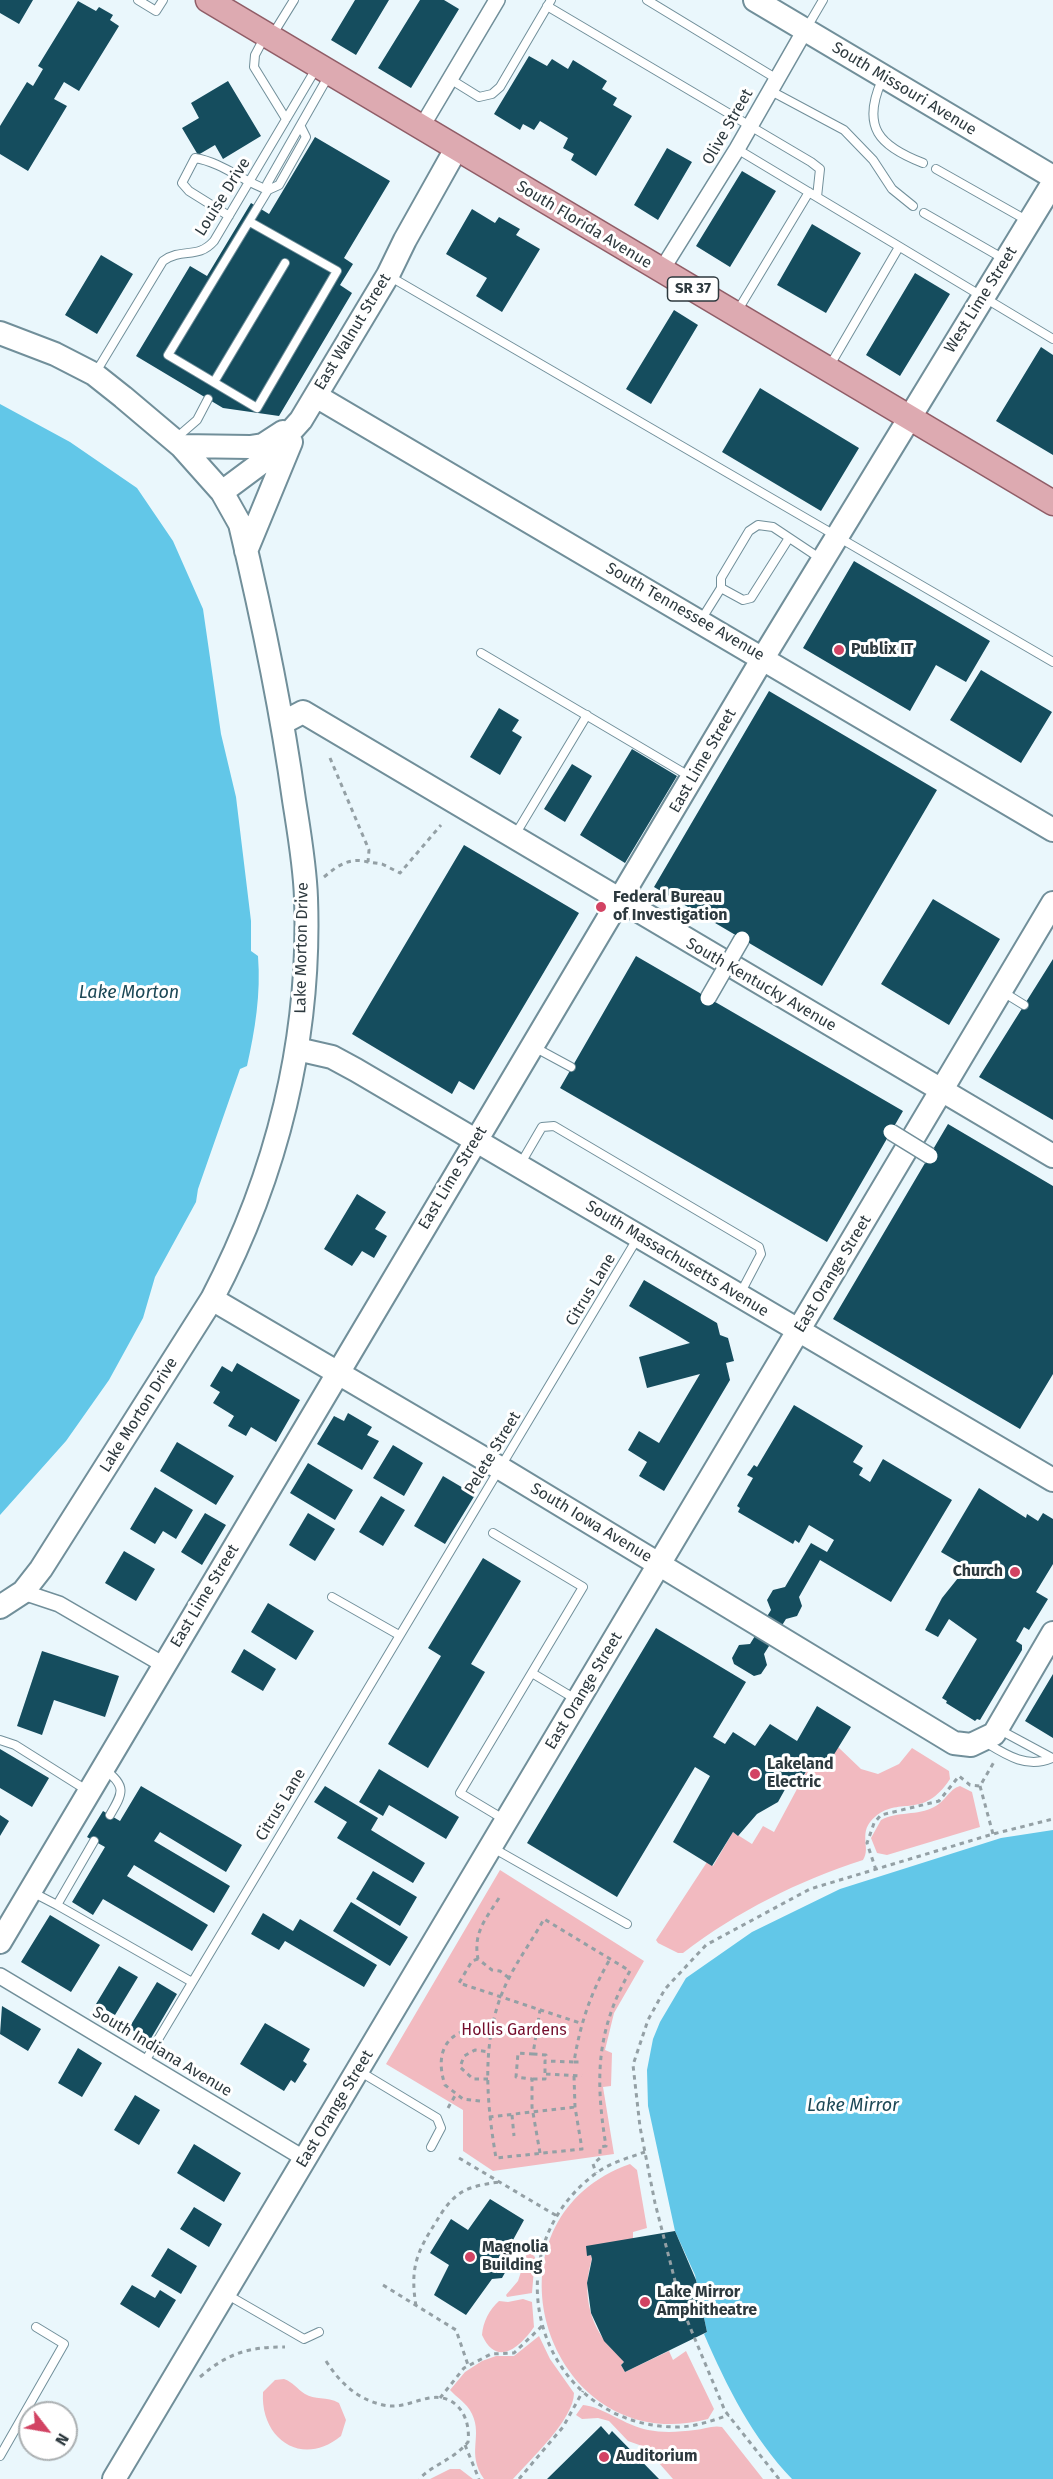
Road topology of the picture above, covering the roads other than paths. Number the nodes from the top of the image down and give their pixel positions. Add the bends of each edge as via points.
1 (138, 0) edge
2 (163, 0) edge
3 (208, 0) edge
4 (294, 0) edge
5 (497, 0) edge
6 (647, 0) edge
7 (755, 0) edge
8 (823, 0) edge
9 (549, 3) edge
10 (805, 30) junction
11 (269, 36) junction
12 (324, 70) junction
13 (884, 77) junction
14 (450, 79) junction
15 (774, 85) junction
16 (286, 119) junction
17 (750, 126) junction
18 (421, 128) junction
19 (456, 149) junction
20 (737, 149) junction
21 (923, 163) dead end
22 (936, 169) dead end
23 (1053, 177) edge
24 (248, 183) junction
25 (1053, 183) edge
26 (268, 190) junction
27 (809, 192) junction
28 (817, 197) junction
29 (913, 206) dead end
30 (924, 213) dead end
31 (229, 216) junction
32 (250, 222) junction
33 (1029, 222) junction
34 (898, 247) junction
35 (1006, 260) junction
36 (285, 263) dead end
37 (661, 271) junction
38 (388, 276) junction
39 (983, 297) junction
40 (735, 314) junction
41 (0, 333) edge
42 (1053, 339) edge
43 (828, 369) junction
44 (94, 374) junction
45 (214, 382) junction
46 (316, 396) junction
47 (208, 399) dead end
48 (909, 417) junction
49 (300, 422) junction
50 (178, 443) junction
51 (222, 492) junction
52 (1053, 503) edge
53 (837, 536) junction
54 (789, 538) junction
55 (246, 551) junction
56 (822, 560) junction
57 (721, 588) junction
58 (700, 621) junction
59 (481, 653) dead end
60 (763, 658) junction
61 (1053, 662) edge
62 (587, 715) junction
63 (284, 722) junction
64 (693, 778) junction
65 (1053, 830) edge
66 (513, 838) junction
67 (620, 902) junction
68 (1053, 903) edge
69 (742, 939) dead end
70 (1001, 992) junction
71 (708, 998) dead end
72 (1024, 1005) dead end
73 (532, 1046) junction
74 (297, 1049) junction
75 (572, 1067) dead end
76 (943, 1091) junction
77 (890, 1134) joint
78 (475, 1140) junction
79 (920, 1151) junction
80 (1053, 1156) edge
81 (519, 1166) junction
82 (639, 1236) junction
83 (739, 1295) junction
84 (212, 1299) junction
85 (798, 1331) junction
86 (565, 1359) joint
87 (338, 1374) junction
88 (500, 1468) junction
89 (1053, 1480) edge
90 (493, 1533) dead end
91 (443, 1561) joint
92 (660, 1564) junction
93 (23, 1593) junction
94 (332, 1596) dead end
95 (0, 1607) edge
96 (1053, 1633) edge
97 (399, 1635) junction
98 (164, 1665) junction
99 (532, 1673) junction
100 (579, 1701) junction
101 (983, 1737) junction
102 (0, 1740) edge
103 (1053, 1758) edge
104 (103, 1768) junction
105 (89, 1792) junction
106 (110, 1815) dead end
107 (507, 1821) junction
108 (94, 1841) dead end
109 (491, 1847) junction
110 (30, 1891) junction
111 (57, 1905) junction
112 (627, 1924) dead end
113 (0, 1942) edge
114 (0, 1976) edge
115 (192, 1982) junction
116 (144, 2064) junction
117 (357, 2071) junction
118 (431, 2147) dead end
119 (305, 2159) junction
120 (225, 2294) junction
121 (36, 2326) dead end
122 (319, 2332) dead end
123 (0, 2456) edge
124 (114, 2479) edge

1 - 2 lane via 156,11
3 - 11 main road, South Florida Avenue / SR 37
4 - 11 lane
5 - 14 street
6 - 15 lane
7 - 10 street, South Missouri Avenue
8 - 10 lane, Olive Street
9 - 14 lane via 500,87 492,94 479,97
9 - 17 lane
10 - 13 street, South Missouri Avenue
10 - 15 street, Olive Street
11 - 12 main road, South Florida Avenue / SR 37
11 - 16 lane via 255,55 254,67
12 - 16 lane, Louise Drive
12 - 18 main road, South Florida Avenue / SR 37
12 - 26 lane via 301,127 306,137 279,185
13 - 21 lane via 872,113 879,136 892,149
13 - 23 street, South Missouri Avenue
14 - 18 street
15 - 17 street, Olive Street
15 - 29 lane via 844,130 873,160 892,189
16 - 24 lane, Louise Drive
17 - 20 street, Olive Street
17 - 28 lane via 820,169
18 - 19 main road, South Florida Avenue / SR 37
19 - 37 main road, South Florida Avenue / SR 37
19 - 38 street, East Walnut Street
20 - 27 lane
20 - 37 street, Olive Street
22 - 33 lane
24 - 26 lane
24 - 31 lane, Louise Drive
24 - 31 lane via 206,160 195,159 182,183
25 - 33 street, West Lime Street
26 - 32 lane
27 - 28 lane
27 - 40 lane
28 - 34 lane
30 - 35 lane
31 - 44 lane, Louise Drive via 205,251 174,253 163,261
32 - 45 lane via 168,355
32 - 45 lane via 336,271 257,408
33 - 35 street, West Lime Street
34 - 39 lane
34 - 43 lane
35 - 39 street, West Lime Street
36 - 45 lane
37 - 40 main road, South Florida Avenue / SR 37
38 - 46 street, East Walnut Street
38 - 53 lane
39 - 42 lane
39 - 48 street, West Lime Street
40 - 43 main road, South Florida Avenue / SR 37
41 - 44 street, Lake Morton Drive
43 - 48 main road, South Florida Avenue / SR 37
44 - 50 street, Lake Morton Drive
46 - 49 street, East Walnut Street
46 - 58 street, South Tennessee Avenue
47 - 50 lane
48 - 52 main road, South Florida Avenue / SR 37
48 - 53 street, East Lime Street
49 - 50 street via 263,445
49 - 51 street, East Walnut Street via 265,460
49 - 55 street
50 - 51 street, Lake Morton Drive
51 - 55 street, Lake Morton Drive via 240,524
53 - 56 street, East Lime Street
53 - 61 lane
54 - 56 lane
54 - 57 lane via 751,598 742,600
54 - 57 lane via 773,527 758,525 749,531 721,578
55 - 63 street, Lake Morton Drive
56 - 60 street, East Lime Street
57 - 58 lane
58 - 60 street, South Tennessee Avenue
59 - 62 lane
60 - 64 street, East Lime Street
60 - 65 street, South Tennessee Avenue
62 - 64 lane
62 - 66 lane
63 - 66 street, South Kentucky Avenue via 303,712
63 - 74 street, Lake Morton Drive via 306,898
64 - 67 street, East Lime Street
66 - 67 street, South Kentucky Avenue
67 - 73 street, East Lime Street
67 - 76 street, South Kentucky Avenue
68 - 70 street, East Orange Street
69 - 71 street, bridge
70 - 72 lane
70 - 76 street, East Orange Street
73 - 75 lane
73 - 78 street, East Lime Street
74 - 78 street, South Massachusetts Avenue via 332,1057
74 - 84 street, Lake Morton Drive via 273,1156 234,1256
76 - 79 street, East Orange Street
76 - 80 street, South Kentucky Avenue
77 - 79 street, bridge
77 - 79 lane
78 - 81 street, South Massachusetts Avenue
78 - 87 street, East Lime Street
79 - 85 street, East Orange Street
81 - 82 street, South Massachusetts Avenue
81 - 83 lane via 542,1127 554,1126 759,1247 761,1254
82 - 83 street, South Massachusetts Avenue
82 - 86 lane, Citrus Lane
83 - 85 street, South Massachusetts Avenue
84 - 87 street, South Iowa Avenue
84 - 93 street, Lake Morton Drive
85 - 89 street, South Massachusetts Avenue
85 - 92 street, East Orange Street
86 - 88 lane, Pelete Street
87 - 88 street, South Iowa Avenue
87 - 98 street, East Lime Street
88 - 91 lane, Pelete Street
88 - 92 street, South Iowa Avenue
90 - 99 lane via 583,1587
91 - 97 lane, Citrus Lane
92 - 100 street, East Orange Street
92 - 101 street, South Iowa Avenue via 954,1743
93 - 95 street, Lake Morton Drive
93 - 98 street via 59,1604
94 - 97 lane
96 - 101 street
97 - 115 lane, Citrus Lane
98 - 104 street, East Lime Street
99 - 100 lane
99 - 107 lane via 460,1793
100 - 107 street, East Orange Street
101 - 103 lane
101 - 103 lane via 1025,1762
102 - 105 lane via 15,1745
104 - 105 street, East Lime Street
104 - 106 lane via 122,1788
105 - 110 street, East Lime Street
107 - 109 street, East Orange Street
108 - 111 lane
109 - 112 lane
109 - 117 street, East Orange Street
110 - 111 lane
110 - 113 street, East Lime Street
111 - 115 lane
114 - 116 street, South Indiana Avenue
115 - 116 lane, Citrus Lane
116 - 119 street, South Indiana Avenue
117 - 118 lane via 437,2118 441,2128
117 - 119 street, East Orange Street
119 - 120 street, East Orange Street
120 - 122 lane via 304,2339
120 - 124 street, East Orange Street
121 - 123 lane via 64,2344

